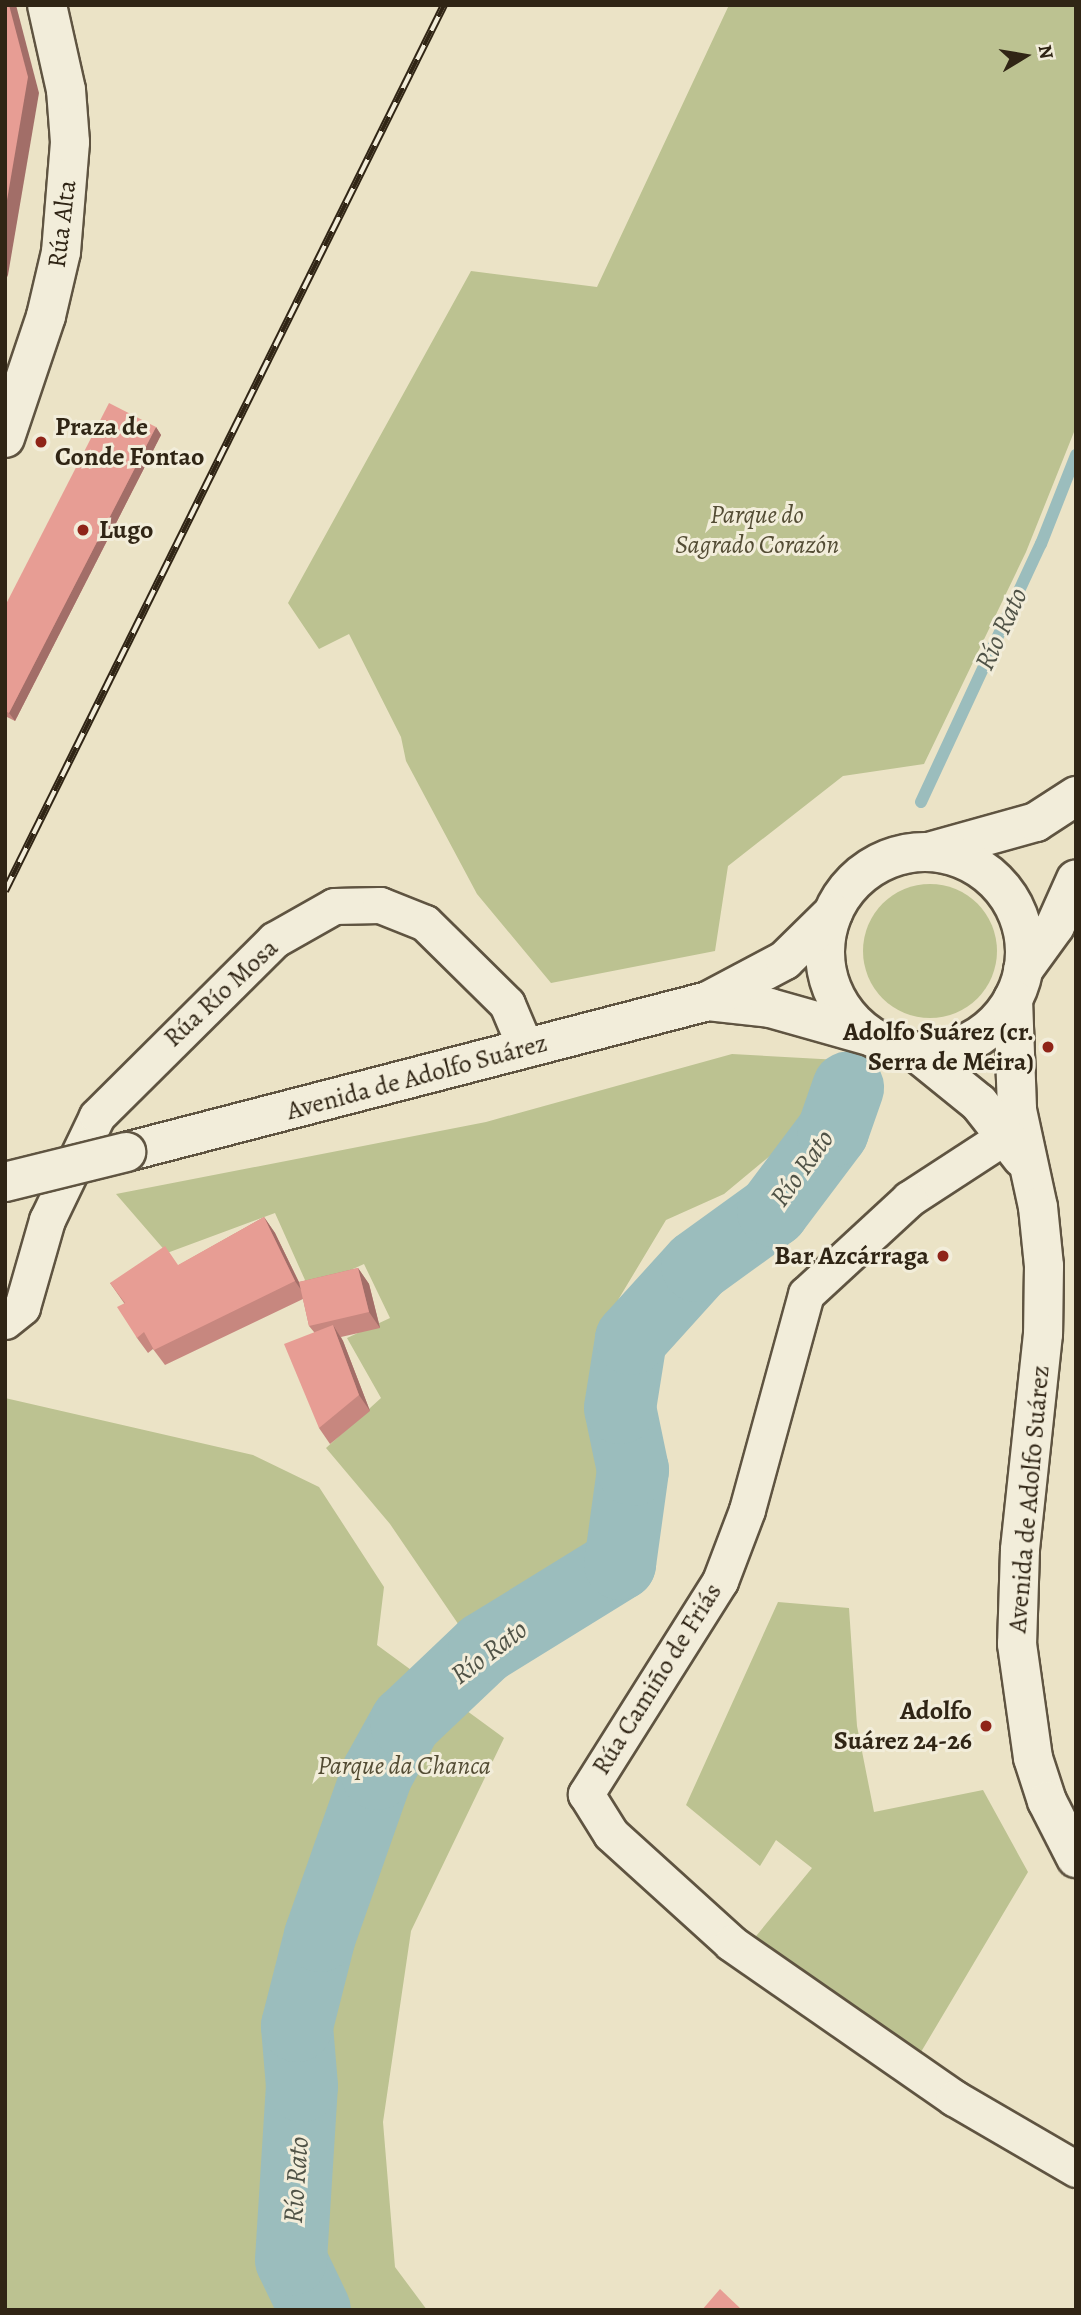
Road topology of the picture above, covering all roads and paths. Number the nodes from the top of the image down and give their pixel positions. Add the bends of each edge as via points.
1 (47, 5) edge
2 (5, 438) edge
3 (1076, 796) edge
4 (926, 852) junction
5 (1074, 890) edge
6 (833, 913) junction
7 (1018, 984) junction
8 (708, 1001) junction
9 (871, 1037) junction
10 (526, 1049) junction
11 (916, 1052) junction
12 (1007, 1135) junction
13 (1029, 1172) junction
14 (5, 1182) edge
15 (5, 1321) edge
16 (1076, 1858) edge
17 (1076, 2169) edge

1 - 2 street, Rúa Alta via 66,90 70,142 67,197 61,252 46,316
3 - 4 street via 1036,822
4 - 6 street via 897,856 871,868 848,888
4 - 7 street via 962,858 1002,889 1017,913 1024,941
5 - 7 street
6 - 8 street, Avenida de Adolfo Suárez via 785,960
6 - 9 street via 825,940 826,968 835,995 850,1018
7 - 11 street via 996,1023 973,1040 945,1051
7 - 13 street, Avenida de Adolfo Suárez via 1012,1063
8 - 9 street, Avenida de Adolfo Suárez via 771,1008
8 - 10 street, Avenida de Adolfo Suárez
9 - 11 street
10 - 14 street, Avenida de Adolfo Suárez, bridge
10 - 15 street, Rúa Río Mosa via 507,1004 425,923 380,905 334,906 274,940 97,1116 47,1220 22,1307
11 - 12 street, Avenida de Adolfo Suárez via 957,1082
12 - 13 street, Avenida de Adolfo Suárez
12 - 17 street, Rúa Camiño de Friás via 909,1199 806,1294 747,1510 720,1581 586,1794 611,1834 731,1943 954,2098
13 - 16 street, Avenida de Adolfo Suárez via 1044,1266 1043,1334 1020,1550 1017,1644 1026,1722 1046,1801

